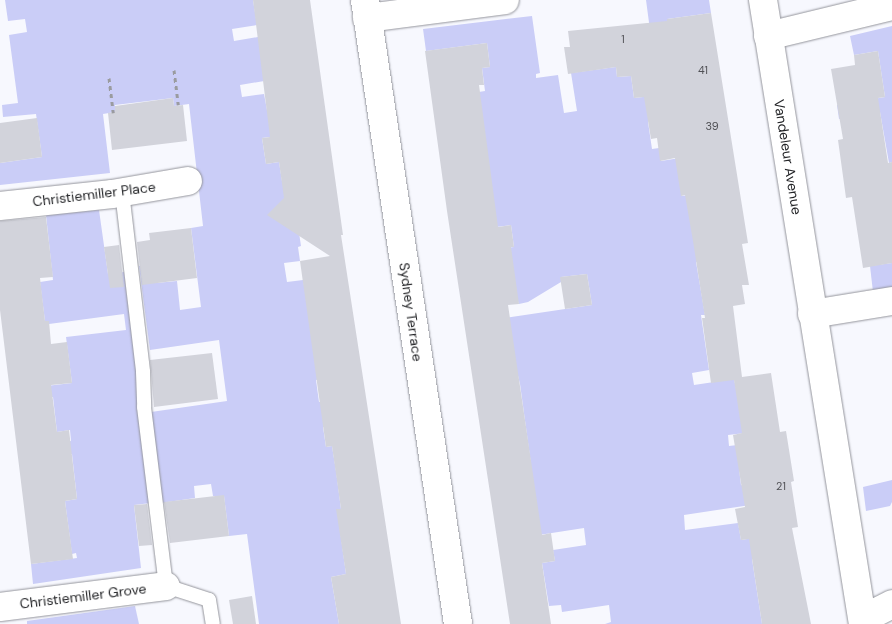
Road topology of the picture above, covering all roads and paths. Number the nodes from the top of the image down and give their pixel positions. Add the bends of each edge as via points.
1 (505, 0) edge
2 (763, 0) edge
3 (892, 6) edge
4 (366, 9) edge
5 (768, 36) junction
6 (174, 70) dead end
7 (109, 78) dead end
8 (178, 105) dead end
9 (113, 113) dead end
10 (188, 181) dead end
11 (122, 192) junction
12 (0, 206) edge
13 (892, 301) edge
14 (812, 314) junction
15 (166, 586) junction
16 (892, 604) edge
17 (0, 607) edge
18 (863, 621) edge
19 (213, 624) edge
20 (458, 624) edge

1 - 4 street
2 - 5 street, Vandeleur Avenue
3 - 5 street
4 - 20 street, Sydney Terrace
5 - 14 street, Vandeleur Avenue
6 - 8 path
7 - 9 path
10 - 11 street, Christiemiller Place
11 - 12 street, Christiemiller Place
11 - 15 lane
13 - 14 street
14 - 18 street, Vandeleur Avenue
15 - 17 street, Christiemiller Grove
15 - 19 lane via 209,600
16 - 18 street

